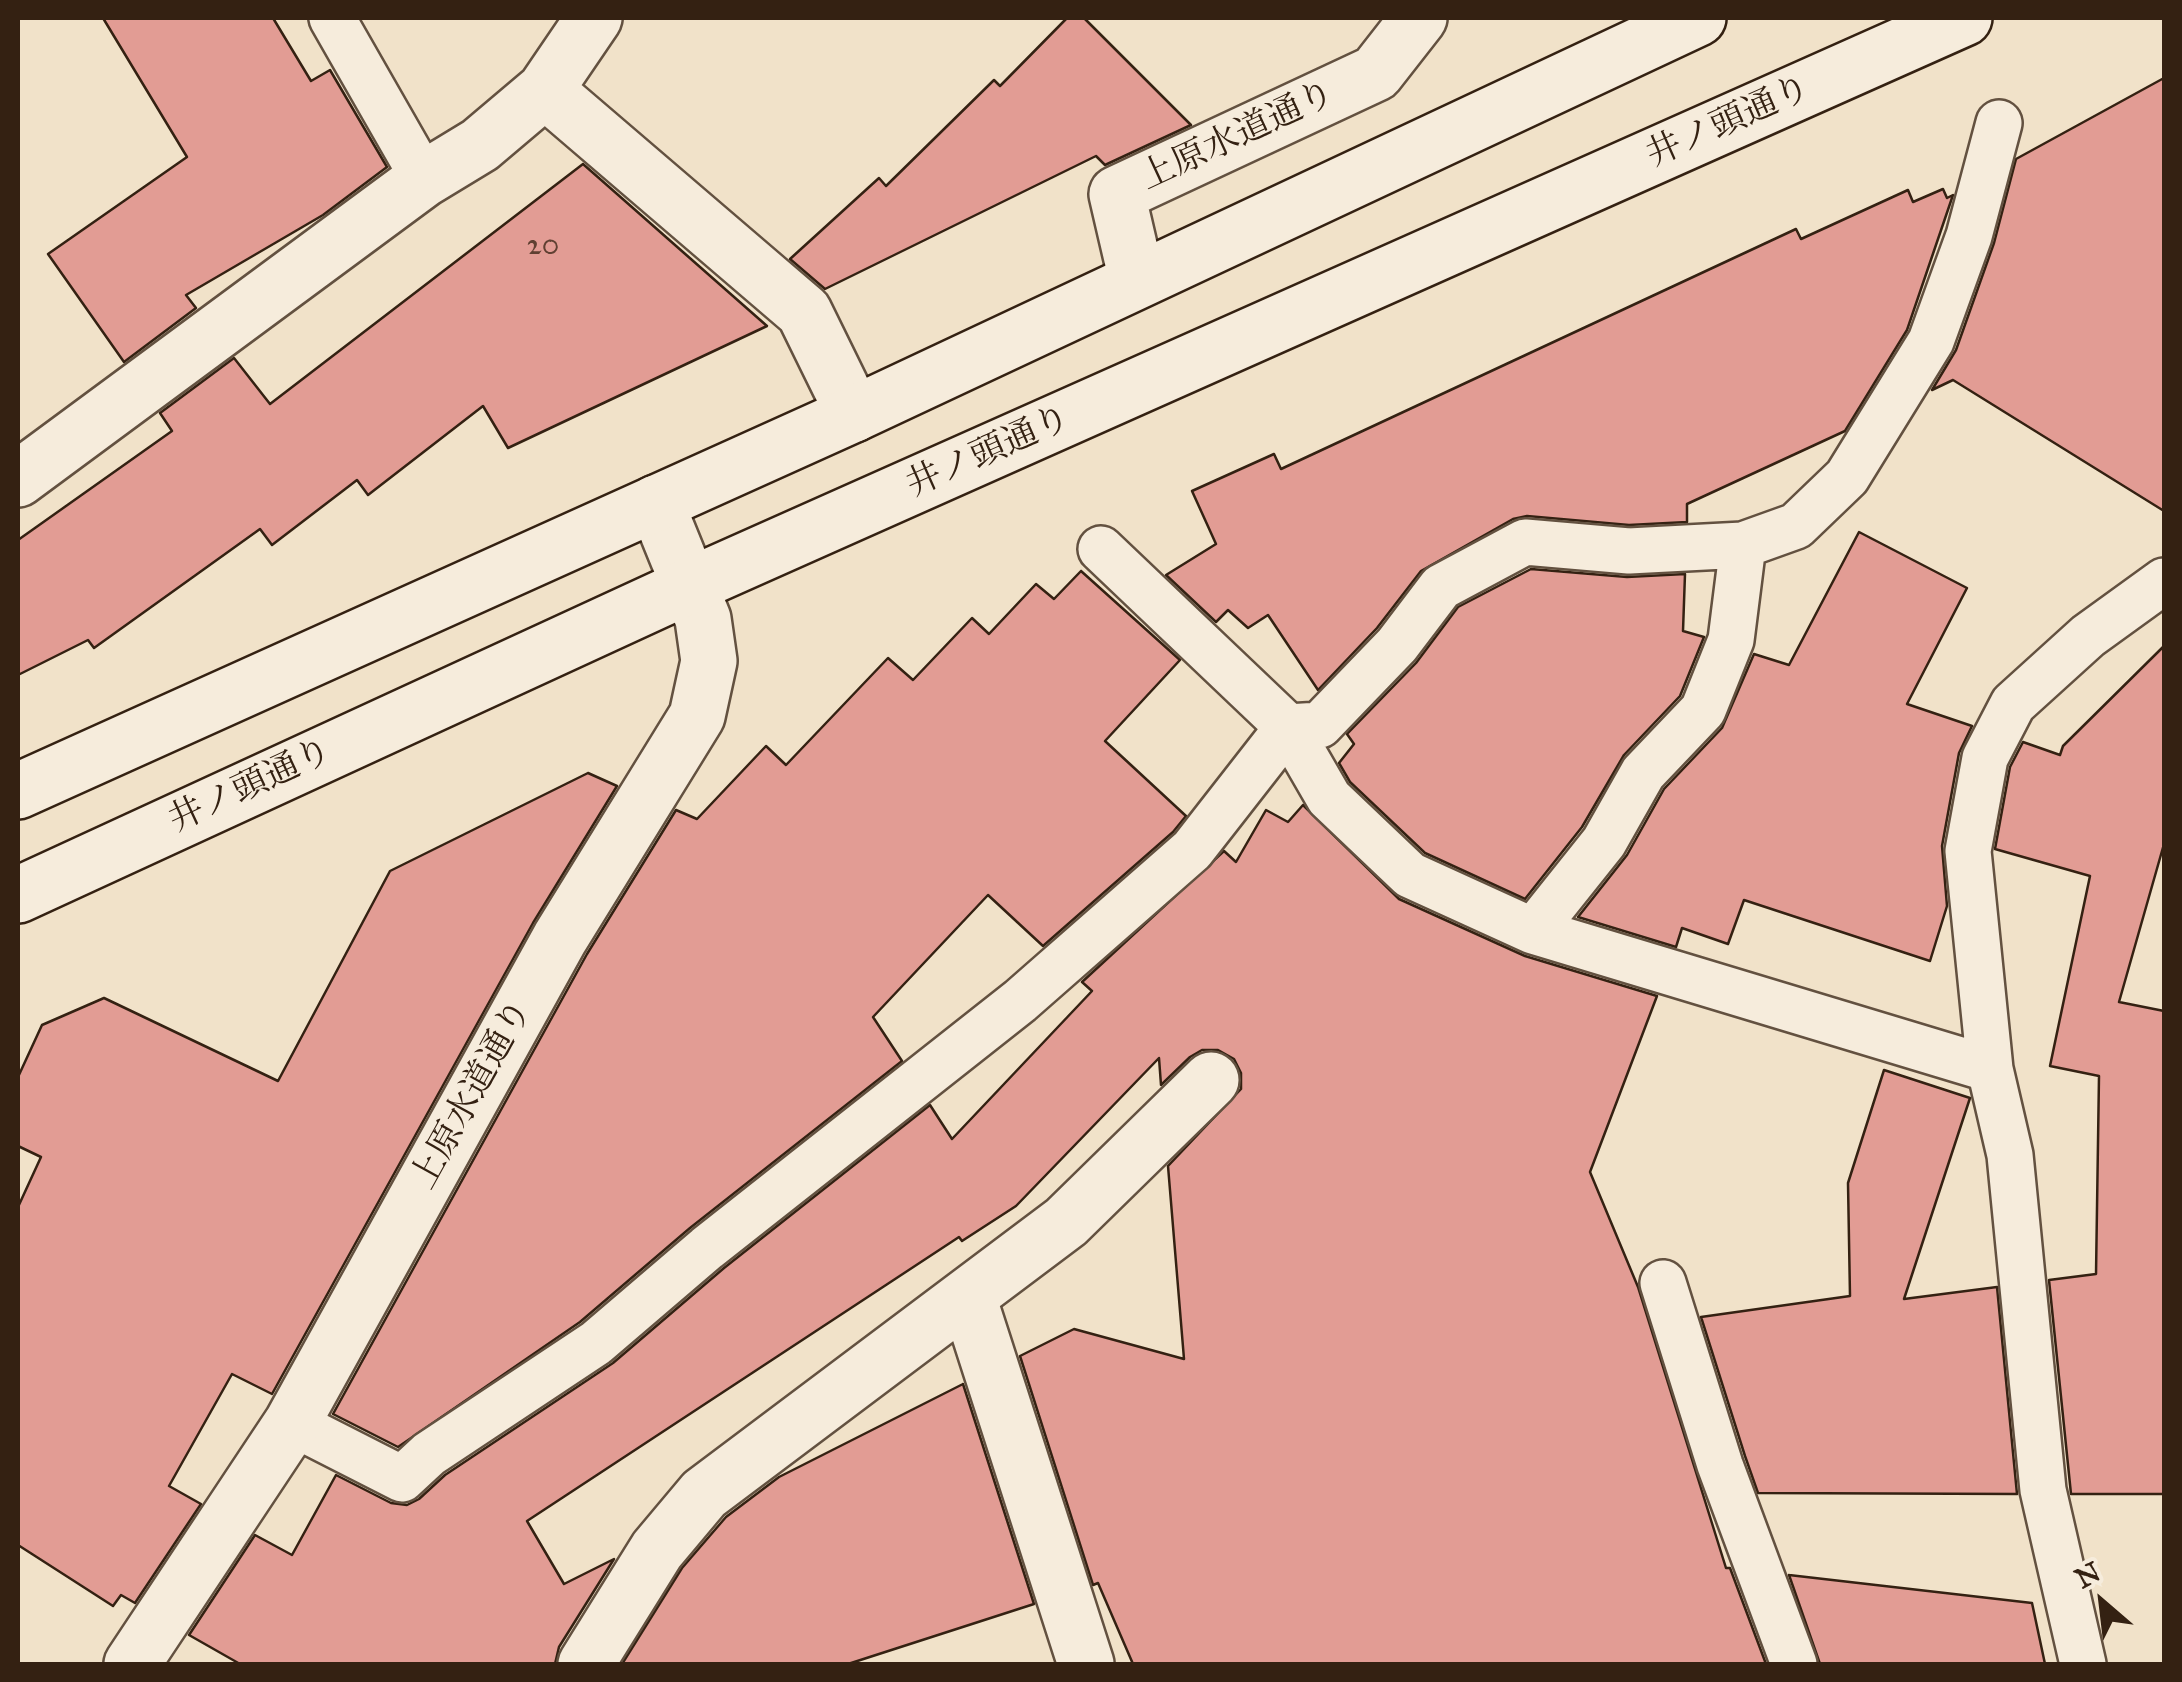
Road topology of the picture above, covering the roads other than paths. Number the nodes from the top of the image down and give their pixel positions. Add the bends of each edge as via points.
1 (332, 18) edge
2 (594, 18) edge
3 (1420, 18) edge
4 (1698, 18) edge
5 (1964, 18) edge
6 (544, 90) junction
7 (2000, 123) dead end
8 (424, 179) junction
9 (1137, 280) junction
10 (854, 414) junction
11 (18, 479) edge
12 (656, 504) junction
13 (1742, 545) junction
14 (1101, 550) dead end
15 (2164, 581) edge
16 (690, 585) junction
17 (1288, 727) junction
18 (18, 790) edge
19 (18, 895) edge
20 (1533, 931) junction
21 (1990, 1068) junction
22 (1211, 1080) dead end
23 (1663, 1283) dead end
24 (968, 1297) junction
25 (292, 1422) junction
26 (132, 1664) edge
27 (586, 1664) edge
28 (1086, 1664) edge
29 (1794, 1664) edge
30 (2083, 1664) edge

1 - 8 lane
2 - 6 street
3 - 9 street, 上原水道通り via 1376,72 1117,194
4 - 9 street
5 - 16 street, 井ノ頭通り
6 - 8 street via 480,145
6 - 10 street via 804,312
7 - 13 lane via 1969,236 1930,341 1885,421 1846,477 1796,526
8 - 11 street
9 - 10 street
10 - 12 street
12 - 16 street, 上原水道通り
12 - 18 street
13 - 17 lane via 1629,551 1525,542 1442,587 1320,724
13 - 20 lane via 1731,640 1703,710 1643,772 1604,842
14 - 17 lane
15 - 21 lane via 2088,636 2013,704 1986,758 1968,851
16 - 19 street, 井ノ頭通り
16 - 25 street, 上原水道通り via 704,619 709,661 696,716 560,938
17 - 20 lane via 1330,798 1410,875
17 - 25 lane via 1192,850 1020,1001 596,1344 428,1454 402,1479
20 - 21 lane
21 - 30 lane via 2010,1155 2043,1490
22 - 24 street via 1066,1222
23 - 29 lane via 1720,1465
24 - 27 street via 704,1494 658,1550
24 - 28 street
25 - 26 street, 上原水道通り

